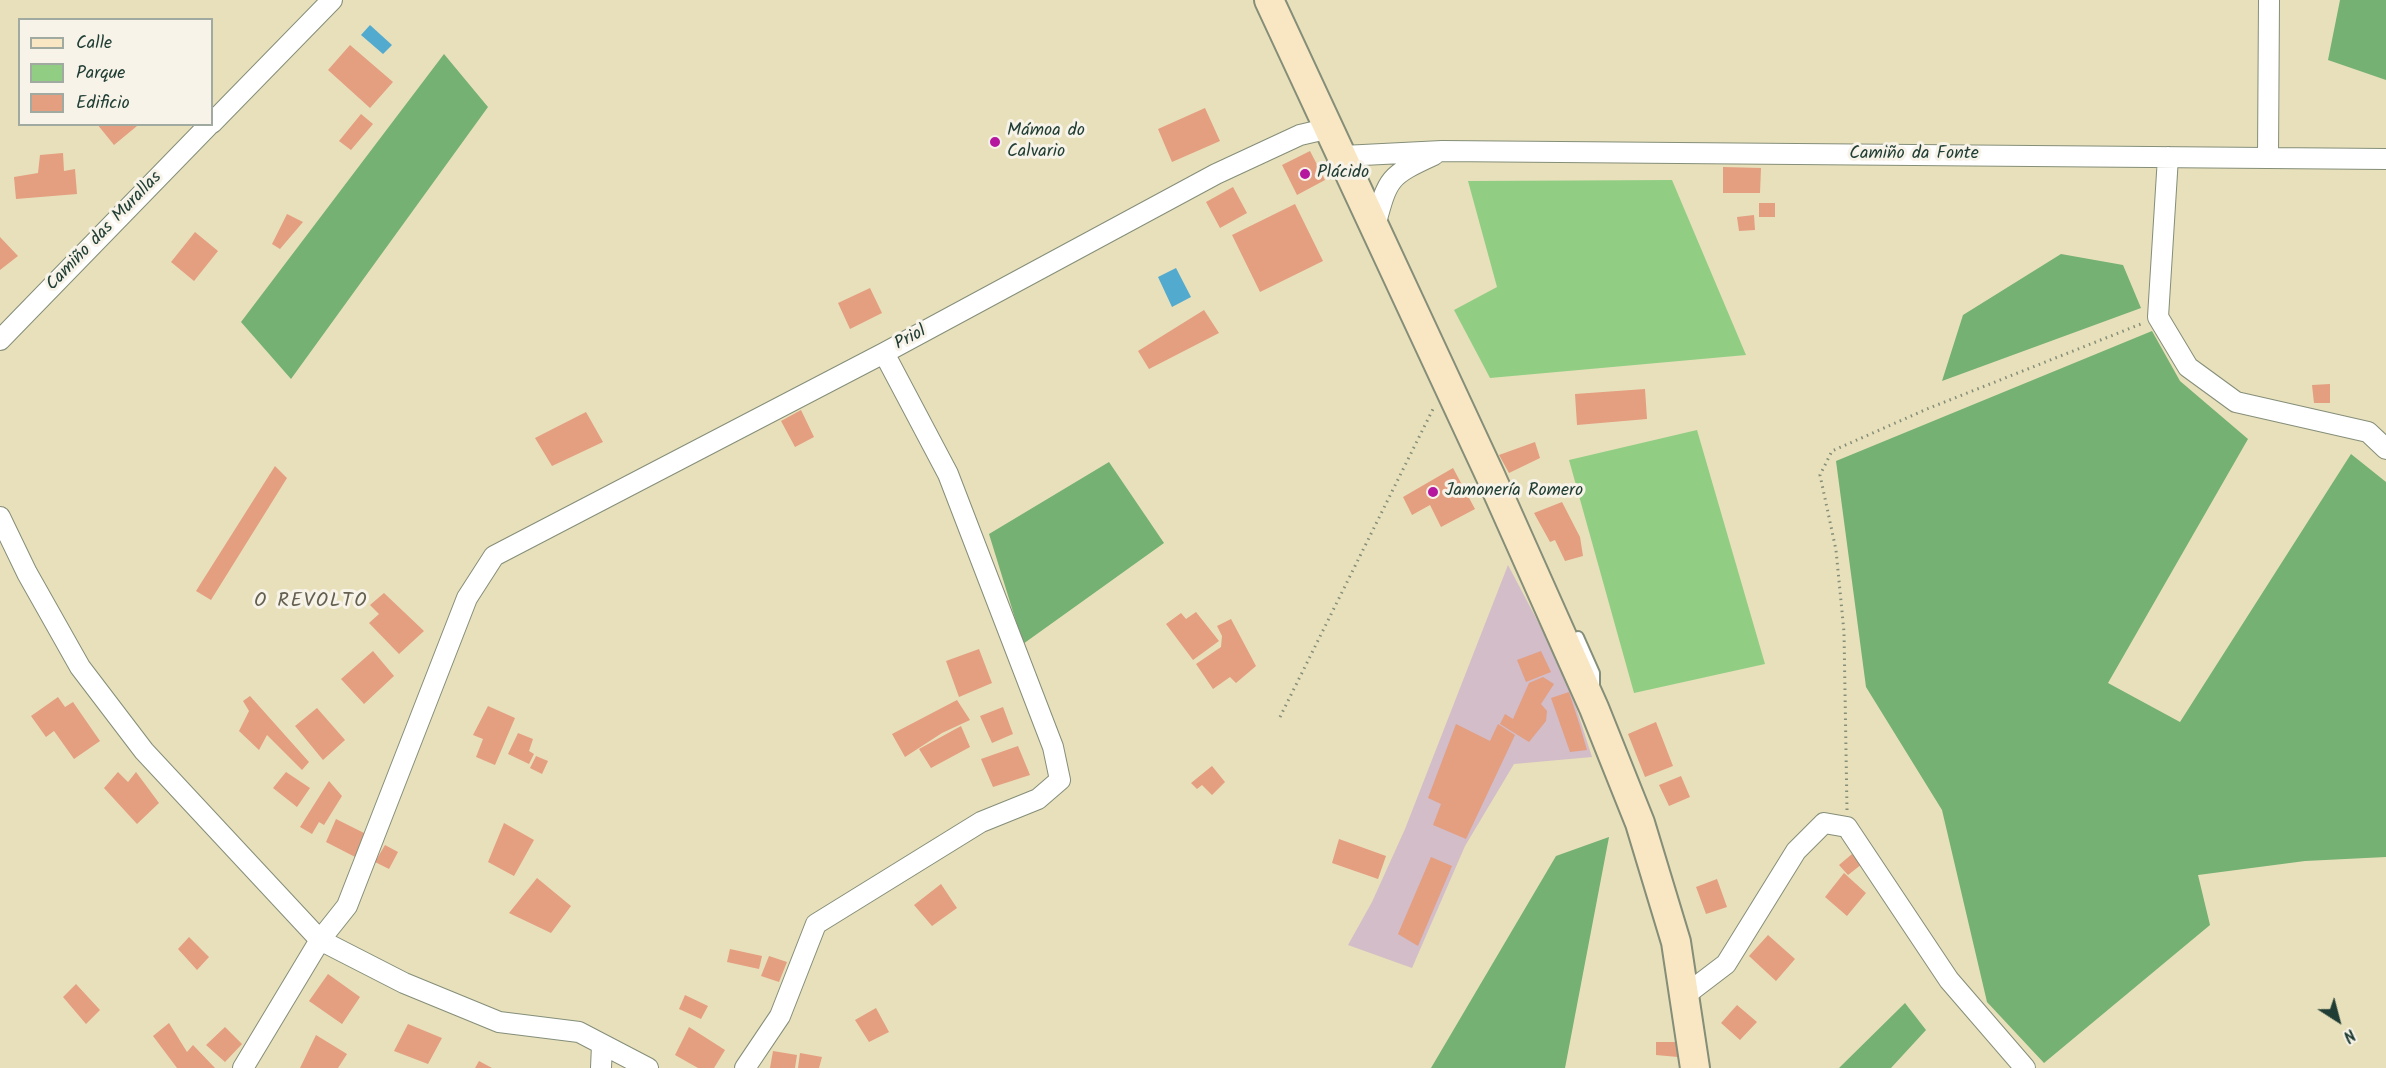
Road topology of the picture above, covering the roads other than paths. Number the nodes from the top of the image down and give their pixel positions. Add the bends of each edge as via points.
1 (332, 0) edge
2 (1269, 0) edge
3 (2269, 0) edge
4 (213, 122) edge
5 (209, 126) edge
6 (1330, 128) junction
7 (1442, 151) junction
8 (2168, 157) junction
9 (2268, 157) junction
10 (2386, 159) edge
11 (1347, 166) junction
12 (1404, 169) junction
13 (1375, 226) junction
14 (0, 340) edge
15 (884, 353) junction
16 (2386, 449) edge
17 (0, 517) edge
18 (1533, 572) junction
19 (1562, 608) dead end
20 (1573, 627) dead end
21 (1594, 708) junction
22 (320, 940) junction
23 (1684, 996) junction
24 (603, 1045) junction
25 (243, 1068) edge
26 (601, 1068) edge
27 (648, 1068) edge
28 (745, 1068) edge
29 (1695, 1068) edge
30 (2025, 1068) edge

1 - 4 street, Camiño das Murallas
2 - 6 main road
3 - 9 street
5 - 14 street, Camiño das Murallas
6 - 11 main road
6 - 15 street, Priol via 1300,135 1216,174
7 - 8 street, Camiño da Fonte
7 - 11 street, Camiño da Fonte
7 - 12 street
8 - 9 street, Camiño da Fonte
8 - 16 street via 2158,317 2188,367 2236,402 2368,432
9 - 10 street, Camiño da Fonte
11 - 12 street via 1376,179
11 - 13 main road
12 - 13 street via 1385,186
13 - 18 main road
15 - 22 street, Priol via 494,556 468,598 347,906
15 - 28 street via 948,474 1053,747 1060,780 1038,799 981,822 816,924 780,1016
17 - 22 street via 80,667 144,751
18 - 19 lane
18 - 21 main road
20 - 21 lane via 1594,673
21 - 23 main road via 1640,823 1676,942
22 - 24 street via 404,984 499,1022 579,1032
22 - 25 street
23 - 29 main road
23 - 30 street via 1726,964 1796,851 1824,823 1847,827 1949,980
24 - 26 street
24 - 27 street

